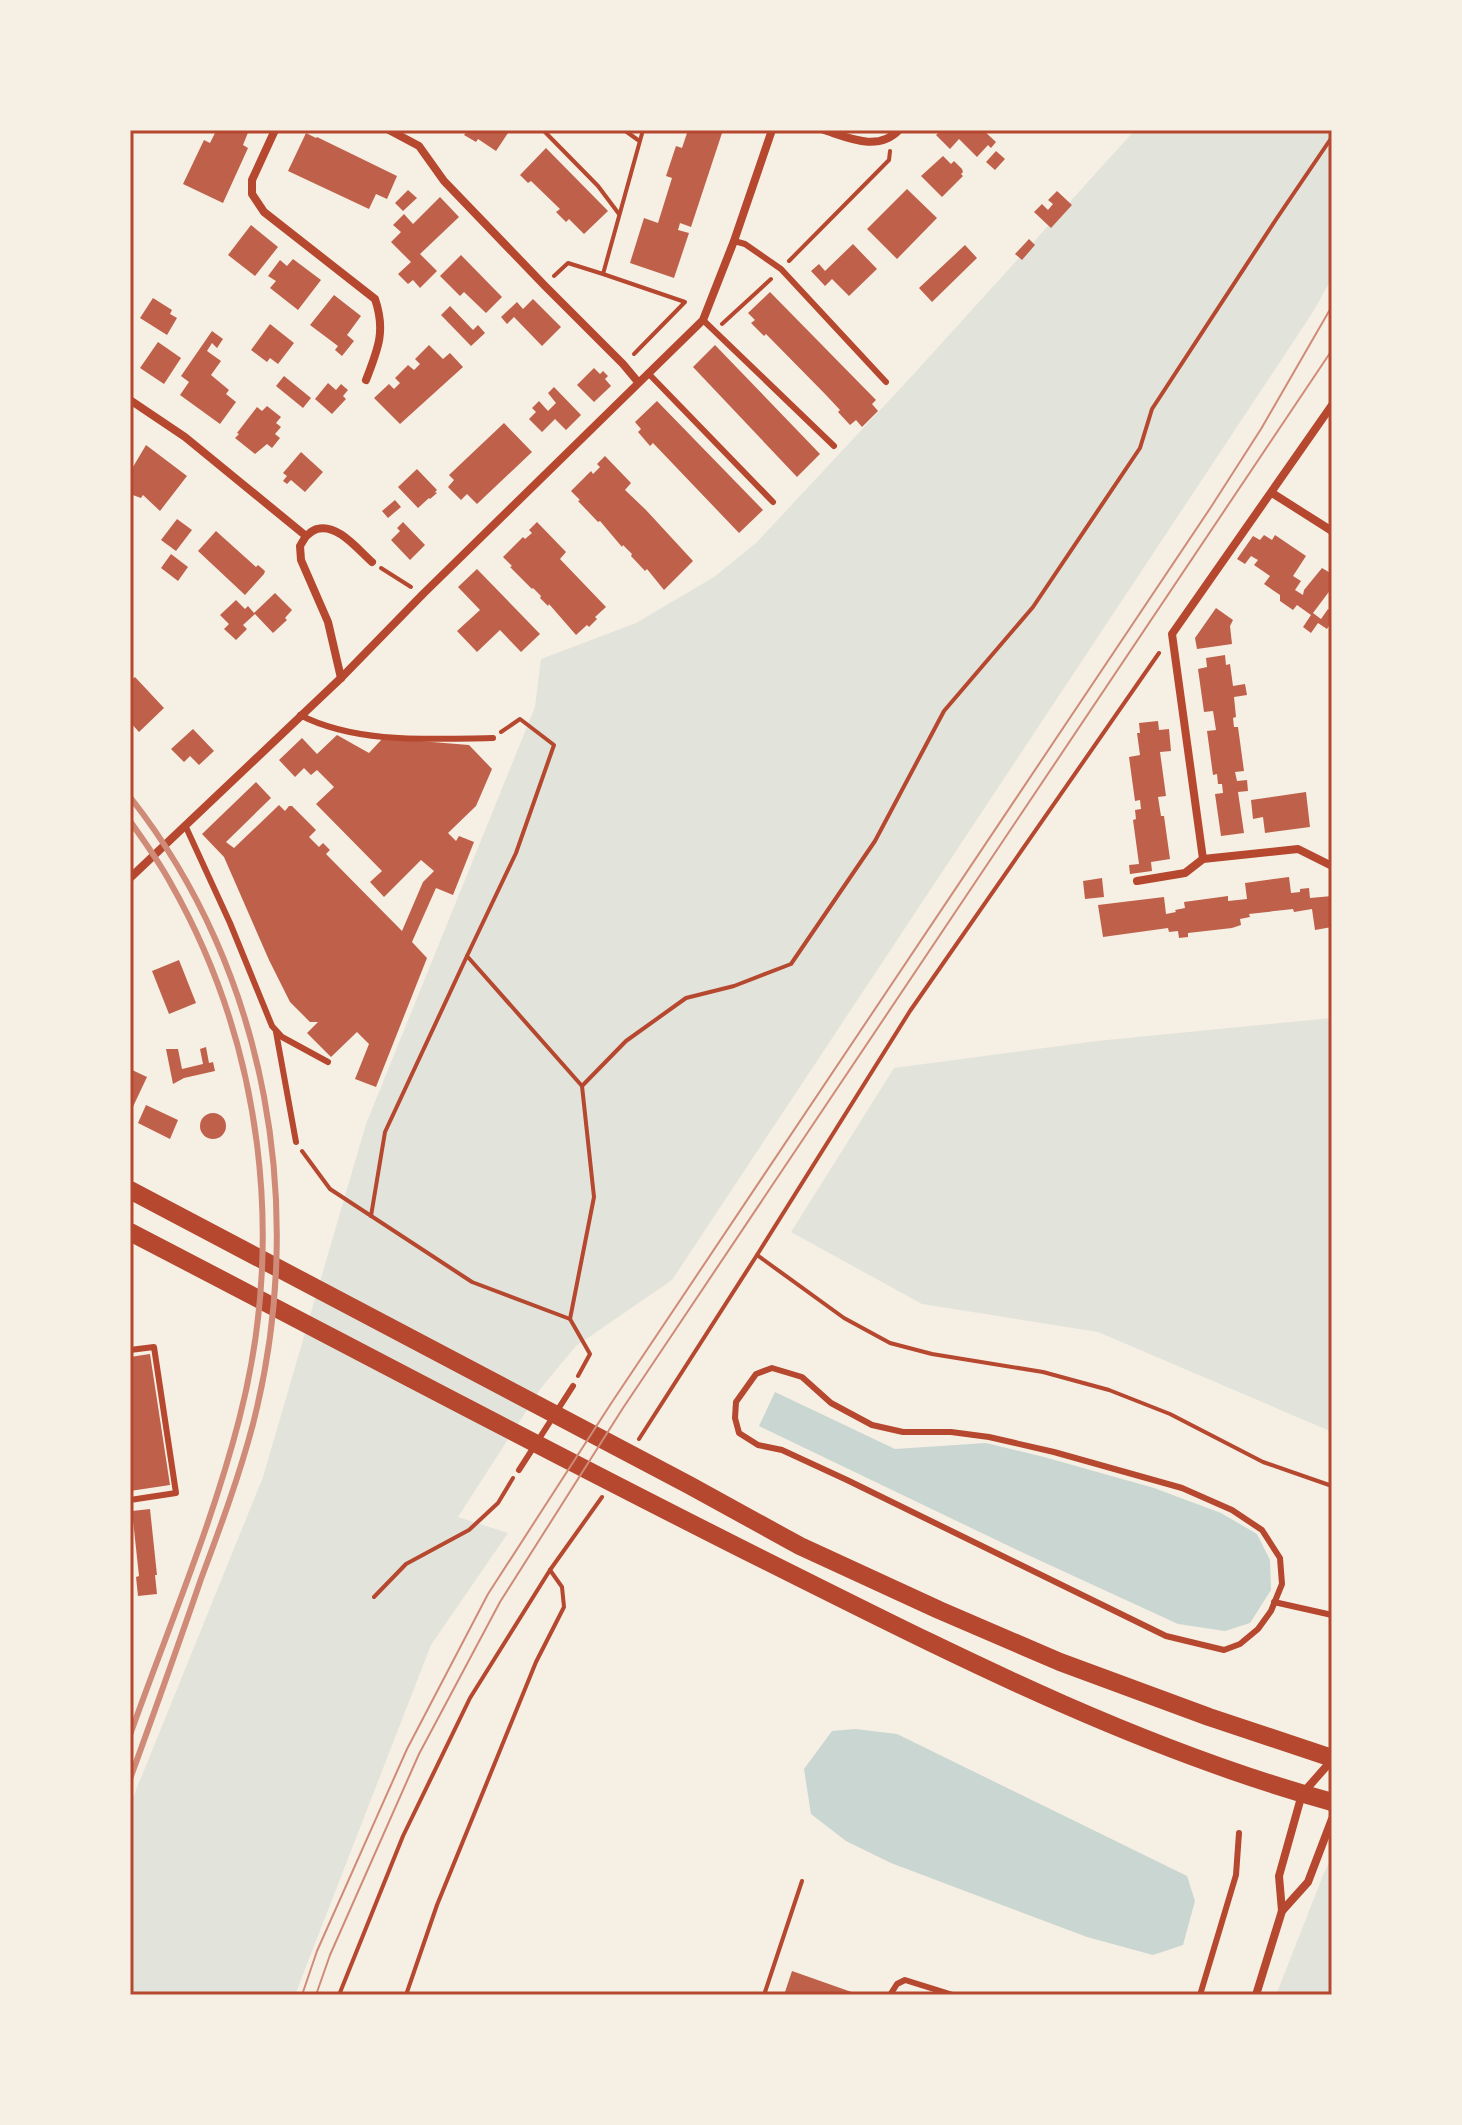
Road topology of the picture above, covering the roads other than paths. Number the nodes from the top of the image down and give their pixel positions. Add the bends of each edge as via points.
1 (275, 130) edge
2 (389, 130) edge
3 (772, 130) edge
4 (824, 130) edge
5 (895, 134) edge
6 (734, 241) junction
7 (703, 320) junction
8 (648, 373) junction
9 (366, 380) dead end
10 (638, 382) junction
11 (886, 382) dead end
12 (130, 400) edge
13 (1332, 405) edge
14 (834, 446) dead end
15 (1272, 493) junction
16 (773, 502) dead end
17 (1332, 531) edge
18 (306, 536) junction
19 (372, 562) road end
20 (341, 678) junction
21 (300, 715) junction
22 (493, 738) road end
23 (185, 825) junction
24 (1203, 859) junction
25 (1332, 866) edge
26 (130, 878) edge
27 (1137, 881) dead end
28 (276, 1032) junction
29 (328, 1062) dead end
30 (296, 1142) road end
31 (130, 1190) edge
32 (130, 1232) edge
33 (130, 1350) edge
34 (573, 1386) road end
35 (519, 1470) road end
36 (130, 1500) edge
37 (1274, 1602) junction
38 (1332, 1615) edge
39 (1332, 1759) edge
40 (1302, 1794) junction
41 (1332, 1802) edge
42 (1332, 1819) edge
43 (1239, 1833) dead end
44 (1282, 1911) junction
45 (890, 1995) edge
46 (953, 1995) edge
47 (1200, 1995) edge
48 (1256, 1995) edge

1 - 9 street via 252,180 252,194 264,212 375,299 381,316 379,348
2 - 10 street via 419,146 444,181
3 - 6 street
4 - 5 street via 863,142
6 - 7 street
6 - 11 lane via 781,269
7 - 8 street
7 - 14 lane
8 - 10 street
8 - 16 lane
10 - 20 street
12 - 18 street via 185,437
13 - 15 street
15 - 17 street
15 - 24 street via 1172,634
18 - 19 street via 318,528 331,529
18 - 20 street via 301,560 328,622
20 - 21 street
21 - 22 lane via 360,735
21 - 23 street
23 - 26 street
23 - 28 lane
24 - 25 street via 1298,849
24 - 27 street via 1185,873
28 - 29 lane
28 - 30 lane
31 - 39 main road via 800,1546 1060,1662
32 - 40 main road via 919,1637 1075,1710 1219,1768
33 - 36 lane via 154,1347 176,1493
34 - 35 lane
37 - 37 lane via 1282,1584 1280,1558 1262,1530 1182,1488 989,1437 872,1425 831,1403 802,1377 779,1369 756,1374 736,1402 739,1433 758,1445 834,1474 1166,1636 1224,1650 1258,1629
37 - 38 lane
39 - 40 street
40 - 41 main road
40 - 44 street via 1279,1876
42 - 44 street via 1308,1882
43 - 47 lane via 1236,1875
44 - 48 street
45 - 46 lane via 905,1980

